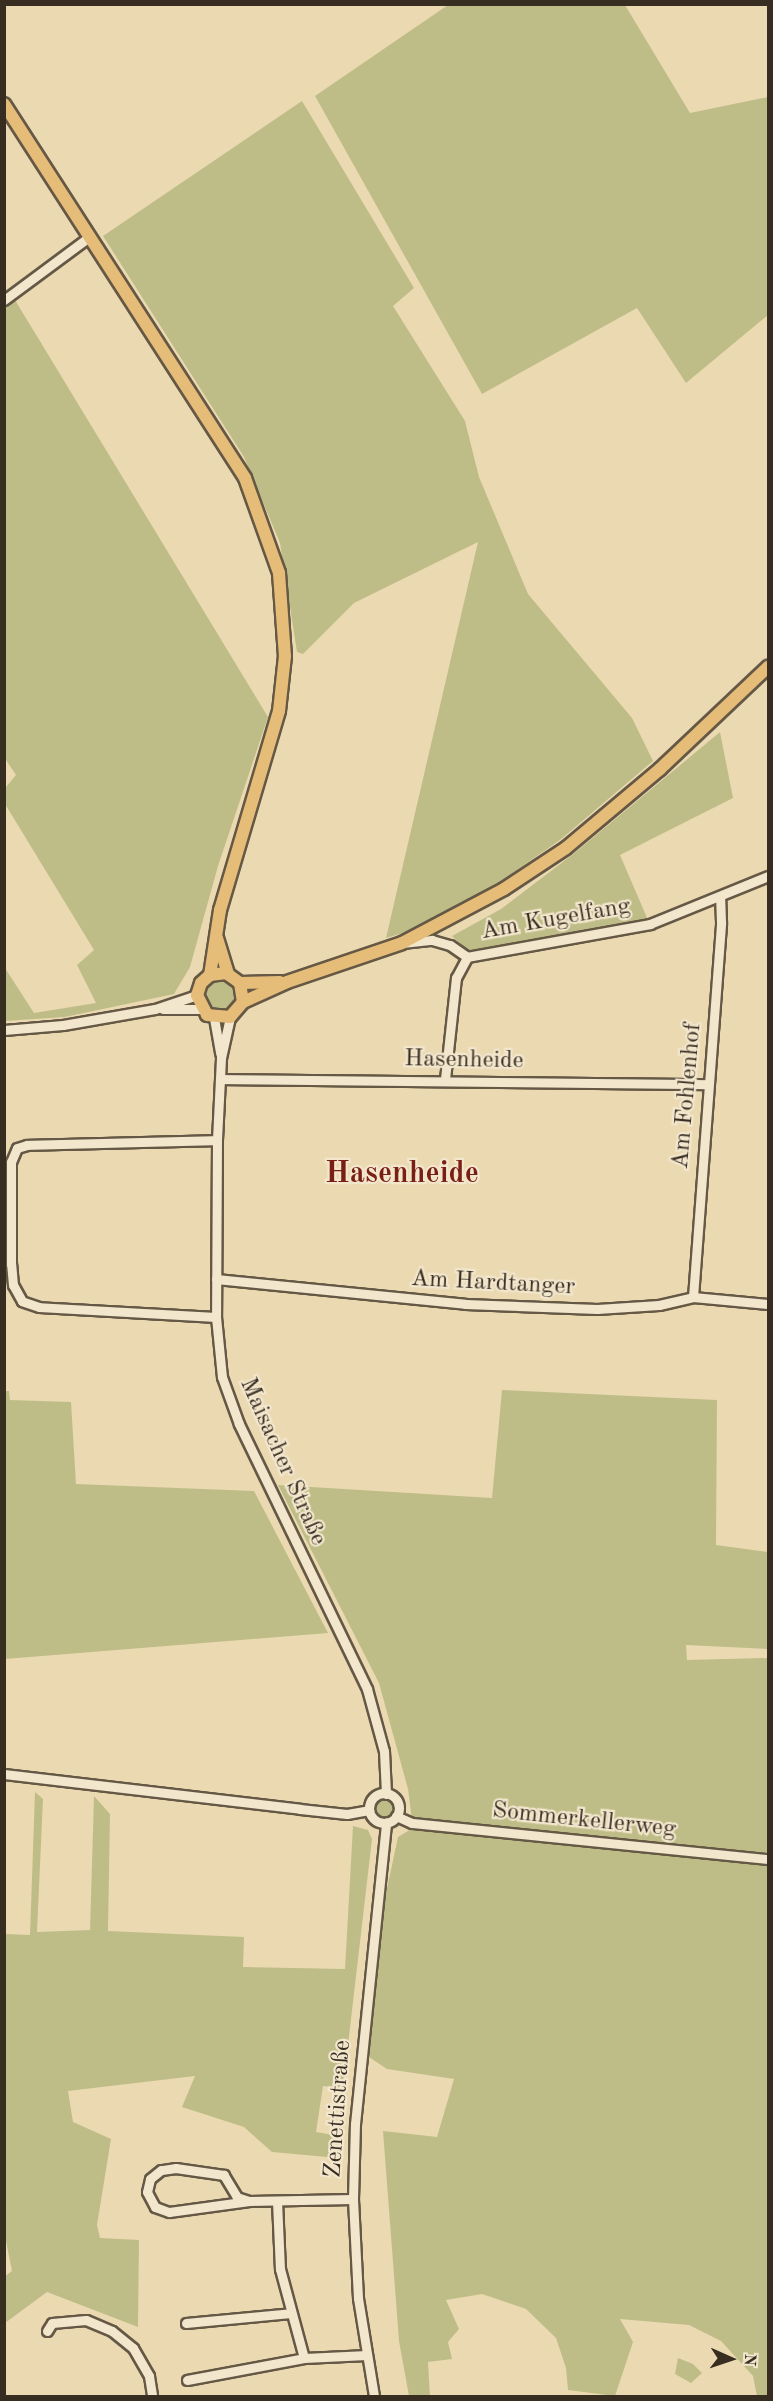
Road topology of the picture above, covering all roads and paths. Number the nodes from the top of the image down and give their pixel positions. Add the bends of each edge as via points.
1 (4, 104) edge
2 (89, 237) junction
3 (4, 300) edge
4 (768, 667) edge
5 (768, 876) edge
6 (720, 899) junction
7 (215, 933) junction
8 (402, 943) junction
9 (467, 957) junction
10 (228, 974) junction
11 (210, 975) junction
12 (287, 982) junction
13 (240, 983) junction
14 (197, 995) junction
15 (243, 1002) junction
16 (155, 1009) junction
17 (201, 1009) junction
18 (230, 1017) junction
19 (213, 1018) junction
20 (4, 1030) edge
21 (221, 1058) junction
22 (220, 1079) junction
23 (445, 1079) junction
24 (708, 1084) junction
25 (217, 1140) junction
26 (216, 1279) junction
27 (693, 1298) junction
28 (768, 1304) edge
29 (216, 1317) junction
30 (4, 1774) edge
31 (386, 1794) junction
32 (369, 1810) junction
33 (396, 1816) junction
34 (386, 1823) junction
35 (768, 1859) edge
36 (354, 2199) junction
37 (249, 2201) junction
38 (277, 2201) junction
39 (291, 2313) junction
40 (186, 2323) dead end
41 (47, 2331) dead end
42 (367, 2355) junction
43 (304, 2358) junction
44 (187, 2380) dead end
45 (152, 2397) edge
46 (374, 2397) edge

1 - 2 main road
2 - 3 street
2 - 7 main road via 245,478 279,573 285,656 279,711
4 - 8 main road via 660,769 566,848 504,889
5 - 6 street, Am Kugelfang
6 - 9 street, Am Kugelfang via 650,924
6 - 24 street, Am Fohlenhof via 722,922
7 - 10 main road
7 - 11 main road
8 - 9 street via 432,940 450,945
8 - 12 main road
9 - 23 street, Am Kugelfang via 456,978
10 - 11 main road
10 - 13 main road
11 - 14 main road via 201,983
12 - 13 main road
12 - 15 main road
13 - 15 main road
14 - 16 street
14 - 17 main road
15 - 18 main road
16 - 17 street
16 - 20 street via 63,1025
17 - 19 main road
18 - 19 main road
18 - 21 street, Maisacher Straße
19 - 21 street, Maisacher Straße
21 - 22 street, Maisacher Straße
22 - 23 street, Hasenheide
22 - 25 street, Maisacher Straße
23 - 24 street, Hasenheide
24 - 27 street, Am Fohlenhof
25 - 26 street, Maisacher Straße
25 - 29 street via 27,1145 17,1148 11,1162 13,1285 22,1301 39,1307
26 - 27 street, Am Hardtanger via 475,1305 597,1309 659,1305
26 - 29 street, Maisacher Straße
27 - 28 street, Am Hardtanger
29 - 31 street, Maisacher Straße via 222,1377 232,1409 375,1712 384,1751
30 - 32 street via 300,1809 356,1814
31 - 32 street via 374,1797
31 - 33 street via 398,1803
32 - 34 street via 375,1820
33 - 34 street
33 - 35 street, Sommerkellerweg via 424,1824
34 - 36 street, Zenettistraße via 357,2107
36 - 38 street
36 - 42 street, Zenettistraße via 358,2298
37 - 37 street via 169,2212 155,2207 147,2192 150,2179 161,2170 176,2168 224,2175 237,2197
37 - 38 street
38 - 39 street via 278,2258
39 - 40 street
39 - 43 street
41 - 45 street via 52,2323 86,2320 112,2331 133,2348 149,2376
42 - 43 street
42 - 46 street, Zenettistraße
43 - 44 street

